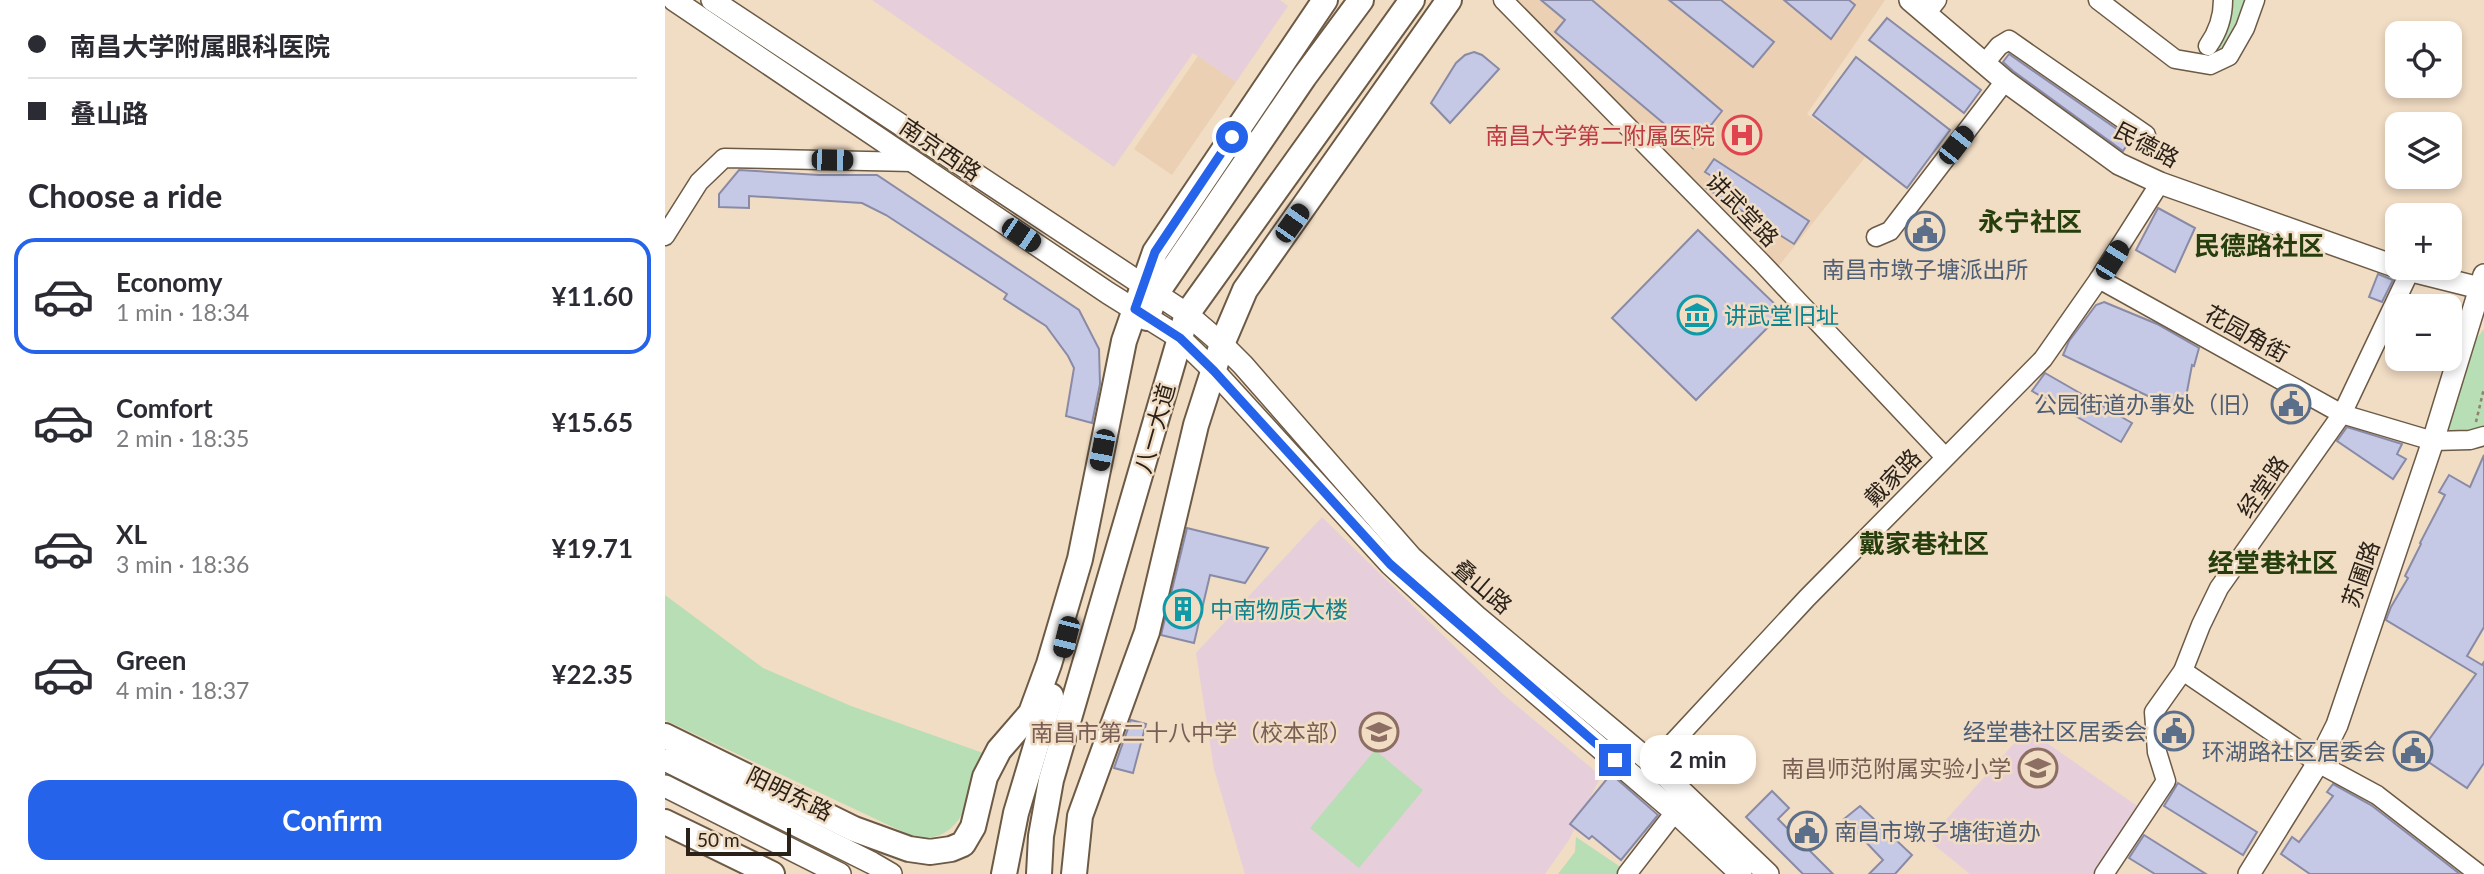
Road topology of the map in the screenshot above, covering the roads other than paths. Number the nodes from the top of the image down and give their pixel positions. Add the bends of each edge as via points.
1 (674, 0) edge
2 (712, 0) edge
3 (1325, 0) edge
4 (1361, 0) edge
5 (1412, 0) edge
6 (1449, 0) edge
7 (1503, 0) edge
8 (1910, 0) edge
9 (2098, 0) edge
10 (2223, 0) edge
11 (2255, 0) edge
12 (1932, 7) edge
13 (2208, 46) dead end
14 (1985, 64) junction
15 (2005, 80) junction
16 (2146, 135) dead end
17 (913, 162) junction
18 (2160, 183) junction
19 (665, 236) edge
20 (1876, 237) dead end
21 (2385, 263) edge
22 (2099, 279) junction
23 (2397, 280) edge
24 (2461, 280) edge
25 (2483, 284) edge
26 (1145, 301) junction
27 (1187, 314) junction
28 (1180, 338) junction
29 (1223, 344) junction
30 (1214, 371) junction
31 (2342, 414) junction
32 (2477, 438) edge
33 (2433, 441) junction
34 (1945, 457) junction
35 (2183, 671) junction
36 (665, 736) edge
37 (665, 760) edge
38 (2318, 763) junction
39 (1653, 764) junction
40 (665, 786) edge
41 (1675, 812) junction
42 (665, 822) edge
43 (772, 874) edge
44 (840, 874) edge
45 (891, 874) edge
46 (1004, 874) edge
47 (1039, 874) edge
48 (1073, 874) edge
49 (1627, 874) edge
50 (1741, 874) edge
51 (1768, 874) edge
52 (2104, 874) edge
53 (2249, 874) edge
54 (2479, 874) edge

1 - 17 main road, 南京西路
2 - 26 main road, 南京西路
3 - 26 highway via 1155,252
4 - 26 highway, 八一大道
5 - 27 highway, 八一大道
6 - 29 highway via 1245,290
7 - 34 street, 讲武堂路
8 - 12 main road, 民德路
9 - 11 street via 2175,59 2210,65 2229,56
10 - 13 street via 2221,21
12 - 14 main road, 民德路
14 - 15 main road, 民德路
14 - 16 street via 2009,40
15 - 18 main road, 民德路 via 2119,164
15 - 20 street via 1890,231
17 - 19 street via 724,158 699,183
17 - 26 main road, 南京西路
18 - 21 main road, 民德路
18 - 22 street
22 - 31 street, 花园角街
22 - 34 street, 戴家路 via 2043,359
23 - 31 street, 经堂路
24 - 25 main road, 民德路
25 - 33 main road, 苏圃路
26 - 27 main road, 南京西路
26 - 28 main road, 南京西路
26 - 36 highway via 1124,341 1080,559 1049,664 1031,713 999,750 985,777 973,827 963,844 930,852 898,845 854,829
26 - 46 highway, 八一大道
27 - 28 highway, 八一大道
27 - 29 main road, 叠山路
28 - 30 main road, 叠山路
28 - 47 highway, 八一大道 via 1051,780
29 - 30 highway
29 - 39 main road, 叠山路 via 1411,557
30 - 41 main road, 叠山路 via 1390,564
30 - 48 highway via 1196,425 1147,632 1080,816
31 - 33 street, 花园角街
31 - 35 street, 经堂路 via 2219,588
32 - 33 street, 花园角街
33 - 38 main road, 苏圃路 via 2337,725
34 - 39 street, 戴家路
35 - 38 street
35 - 52 street, 经堂路 via 2154,712 2157,752 2166,780
37 - 45 main road, 阳明东路
38 - 53 main road, 苏圃路
38 - 54 street via 2377,795
39 - 41 street
39 - 51 main road, 叠山路
40 - 44 main road
41 - 49 street
41 - 50 main road, 叠山路
42 - 43 highway

